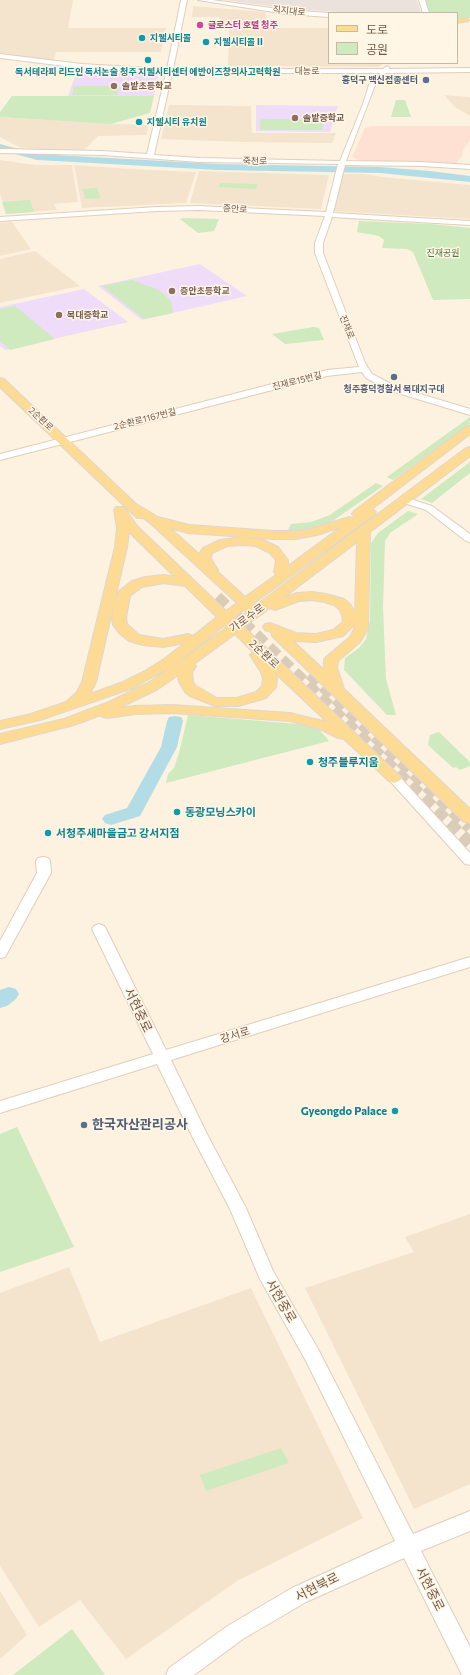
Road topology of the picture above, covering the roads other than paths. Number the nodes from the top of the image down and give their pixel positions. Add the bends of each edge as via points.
1 (201, 0) edge
2 (422, 0) edge
3 (177, 2) dead end
4 (189, 2) edge
5 (216, 2) junction
6 (182, 8) junction
7 (426, 12) edge
8 (328, 15) edge
9 (468, 20) edge
10 (458, 21) edge
11 (0, 56) edge
12 (392, 64) edge
13 (470, 70) edge
14 (168, 71) junction
15 (348, 71) junction
16 (382, 71) junction
17 (416, 71) junction
18 (376, 80) junction
19 (0, 151) edge
20 (150, 156) junction
21 (340, 167) junction
22 (470, 167) edge
23 (329, 214) junction
24 (0, 219) edge
25 (470, 223) edge
26 (364, 369) junction
27 (0, 381) edge
28 (0, 393) edge
29 (231, 397) joint
30 (470, 412) edge
31 (470, 429) edge
32 (470, 439) edge
33 (58, 441) junction
34 (470, 450) edge
35 (0, 457) edge
36 (404, 500) junction
37 (134, 507) junction
38 (120, 510) junction
39 (154, 520) junction
40 (349, 521) junction
41 (364, 531) junction
42 (470, 539) edge
43 (280, 572) junction
44 (216, 576) junction
45 (188, 583) junction
46 (269, 586) junction
47 (282, 592) junction
48 (274, 606) junction
49 (250, 608) junction
50 (233, 625) junction
51 (270, 627) junction
52 (188, 638) junction
53 (290, 646) junction
54 (264, 655) junction
55 (189, 666) junction
56 (337, 690) junction
57 (90, 699) junction
58 (66, 707) junction
59 (69, 722) junction
60 (10, 728) edge
61 (0, 739) edge
62 (0, 746) edge
63 (394, 778) junction
64 (470, 818) edge
65 (470, 860) edge
66 (43, 861) dead end
67 (99, 929) dead end
68 (0, 953) edge
69 (470, 962) edge
70 (160, 1058) junction
71 (0, 1107) edge
72 (470, 1521) edge
73 (408, 1546) junction
74 (470, 1669) edge
75 (176, 1675) edge

1 - 5 street, 직지대로
2 - 7 street
3 - 6 street
4 - 5 street
4 - 6 street
5 - 8 street, 직지대로
6 - 14 street
9 - 10 main road
11 - 14 street, 대농로 via 81,66
12 - 16 street, 진재로
12 - 17 street via 396,68
13 - 17 street, 대농로
14 - 15 street, 대농로
14 - 20 street
15 - 16 street, 대농로
15 - 18 street via 366,73
16 - 17 street, 대농로
16 - 18 street, 진재로
18 - 21 street, 진재로
19 - 20 street, 죽천로
20 - 21 street, 죽천로
21 - 22 street, 죽천로
21 - 23 street, 진재로
23 - 24 street, 증안로 via 181,208
23 - 25 street, 증안로
23 - 26 street, 진재로 via 319,243 319,253
26 - 29 street, 진재로15번길 via 327,373
26 - 30 street, 진재로 via 384,385
27 - 33 main road, 2순환로
28 - 33 main road, 2순환로
29 - 33 street, 2순환로1167번길
31 - 40 main road, 가로수로
32 - 46 main road, 가로수로
33 - 35 street, 2순환로1167번길
33 - 37 main road, 2순환로
33 - 38 main road, 2순환로
34 - 36 main road, 가로수로
36 - 41 main road, 가로수로
36 - 42 street via 429,508
37 - 38 main road, 2순환로 via 222,595
37 - 39 main road, 2순환로
38 - 45 main road, 2순환로 via 132,528
38 - 58 main road via 123,533 89,682 80,698
39 - 40 main road via 188,529 274,535 313,532
39 - 44 main road, 2순환로
40 - 43 main road, 가로수로
41 - 47 main road, 가로수로
41 - 56 main road via 361,629 355,640 331,660 330,668
43 - 44 main road via 282,560 271,548 255,542 234,541 219,545 206,553 206,562
43 - 49 main road, 가로수로
44 - 49 main road, 2순환로
45 - 50 main road, 2순환로
45 - 52 main road via 164,579 137,584 124,594 119,618 124,630 142,641 163,643
46 - 47 main road via 270,592
46 - 49 main road, 가로수로
47 - 48 main road
47 - 49 main road, 가로수로
48 - 49 main road
48 - 51 main road via 297,597 323,597 344,605 349,612 350,620 340,632 320,638 298,638
49 - 50 main road
49 - 50 main road, 가로수로
49 - 51 main road, 2순환로
50 - 52 main road
50 - 54 main road, 2순환로
50 - 55 main road
50 - 55 main road via 267,669 269,687 261,695 251,700 233,703 205,698 192,691 187,684 185,673
50 - 57 main road, 가로수로 via 158,670 128,685
50 - 59 main road, 가로수로 via 188,662 153,686 114,705
51 - 53 main road, 2순환로
52 - 57 main road via 123,682
53 - 54 main road via 273,645
53 - 56 main road, 2순환로
54 - 63 main road, 2순환로
55 - 59 main road via 140,698
56 - 64 main road, 2순환로
57 - 58 main road, 가로수로
58 - 60 main road, 가로수로
59 - 60 main road, 가로수로
59 - 62 main road
59 - 63 main road via 117,712 154,709 301,719 338,732
60 - 61 main road, 가로수로
63 - 65 street
66 - 68 street via 44,873 38,886
67 - 70 street, 서현중로
69 - 70 street, 강서로
70 - 71 street, 강서로
70 - 73 street, 서현중로 via 238,1208 266,1274 312,1355
72 - 73 street, 서현북로
73 - 74 street, 서현중로
73 - 75 street, 서현북로 via 348,1571 300,1595 236,1632

